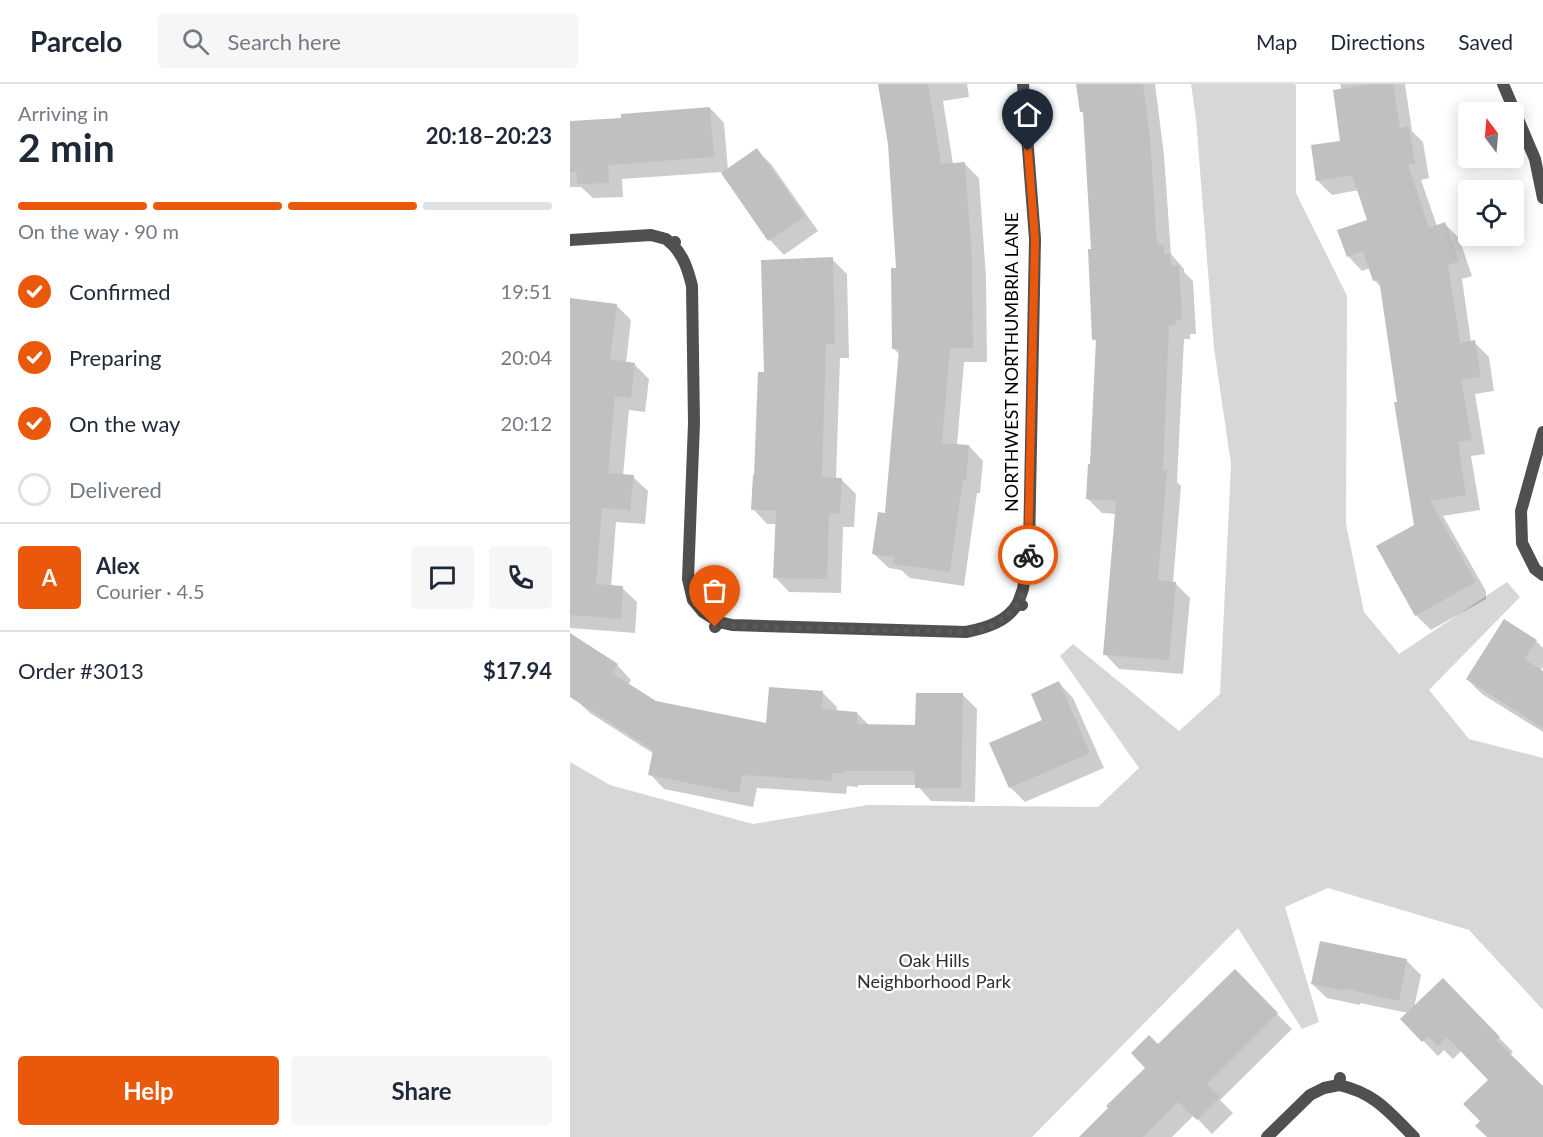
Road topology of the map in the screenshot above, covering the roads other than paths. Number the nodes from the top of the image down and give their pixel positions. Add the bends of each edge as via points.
1 (1023, 84) edge
2 (1503, 84) edge
3 (1543, 198) edge
4 (570, 240) edge
5 (1543, 432) edge
6 (1543, 575) edge
7 (1267, 1137) edge
8 (1414, 1137) edge

1 - 4 street, NORTHWEST NORTHUMBRIA LANE via 1035,239 1029,548 1020,604 988,627 966,632 717,625 693,600 688,579 694,423 692,286 688,267 674,243 651,235
2 - 3 street via 1535,159
5 - 6 street via 1521,511 1522,543
7 - 8 street via 1310,1095 1340,1081 1374,1099

